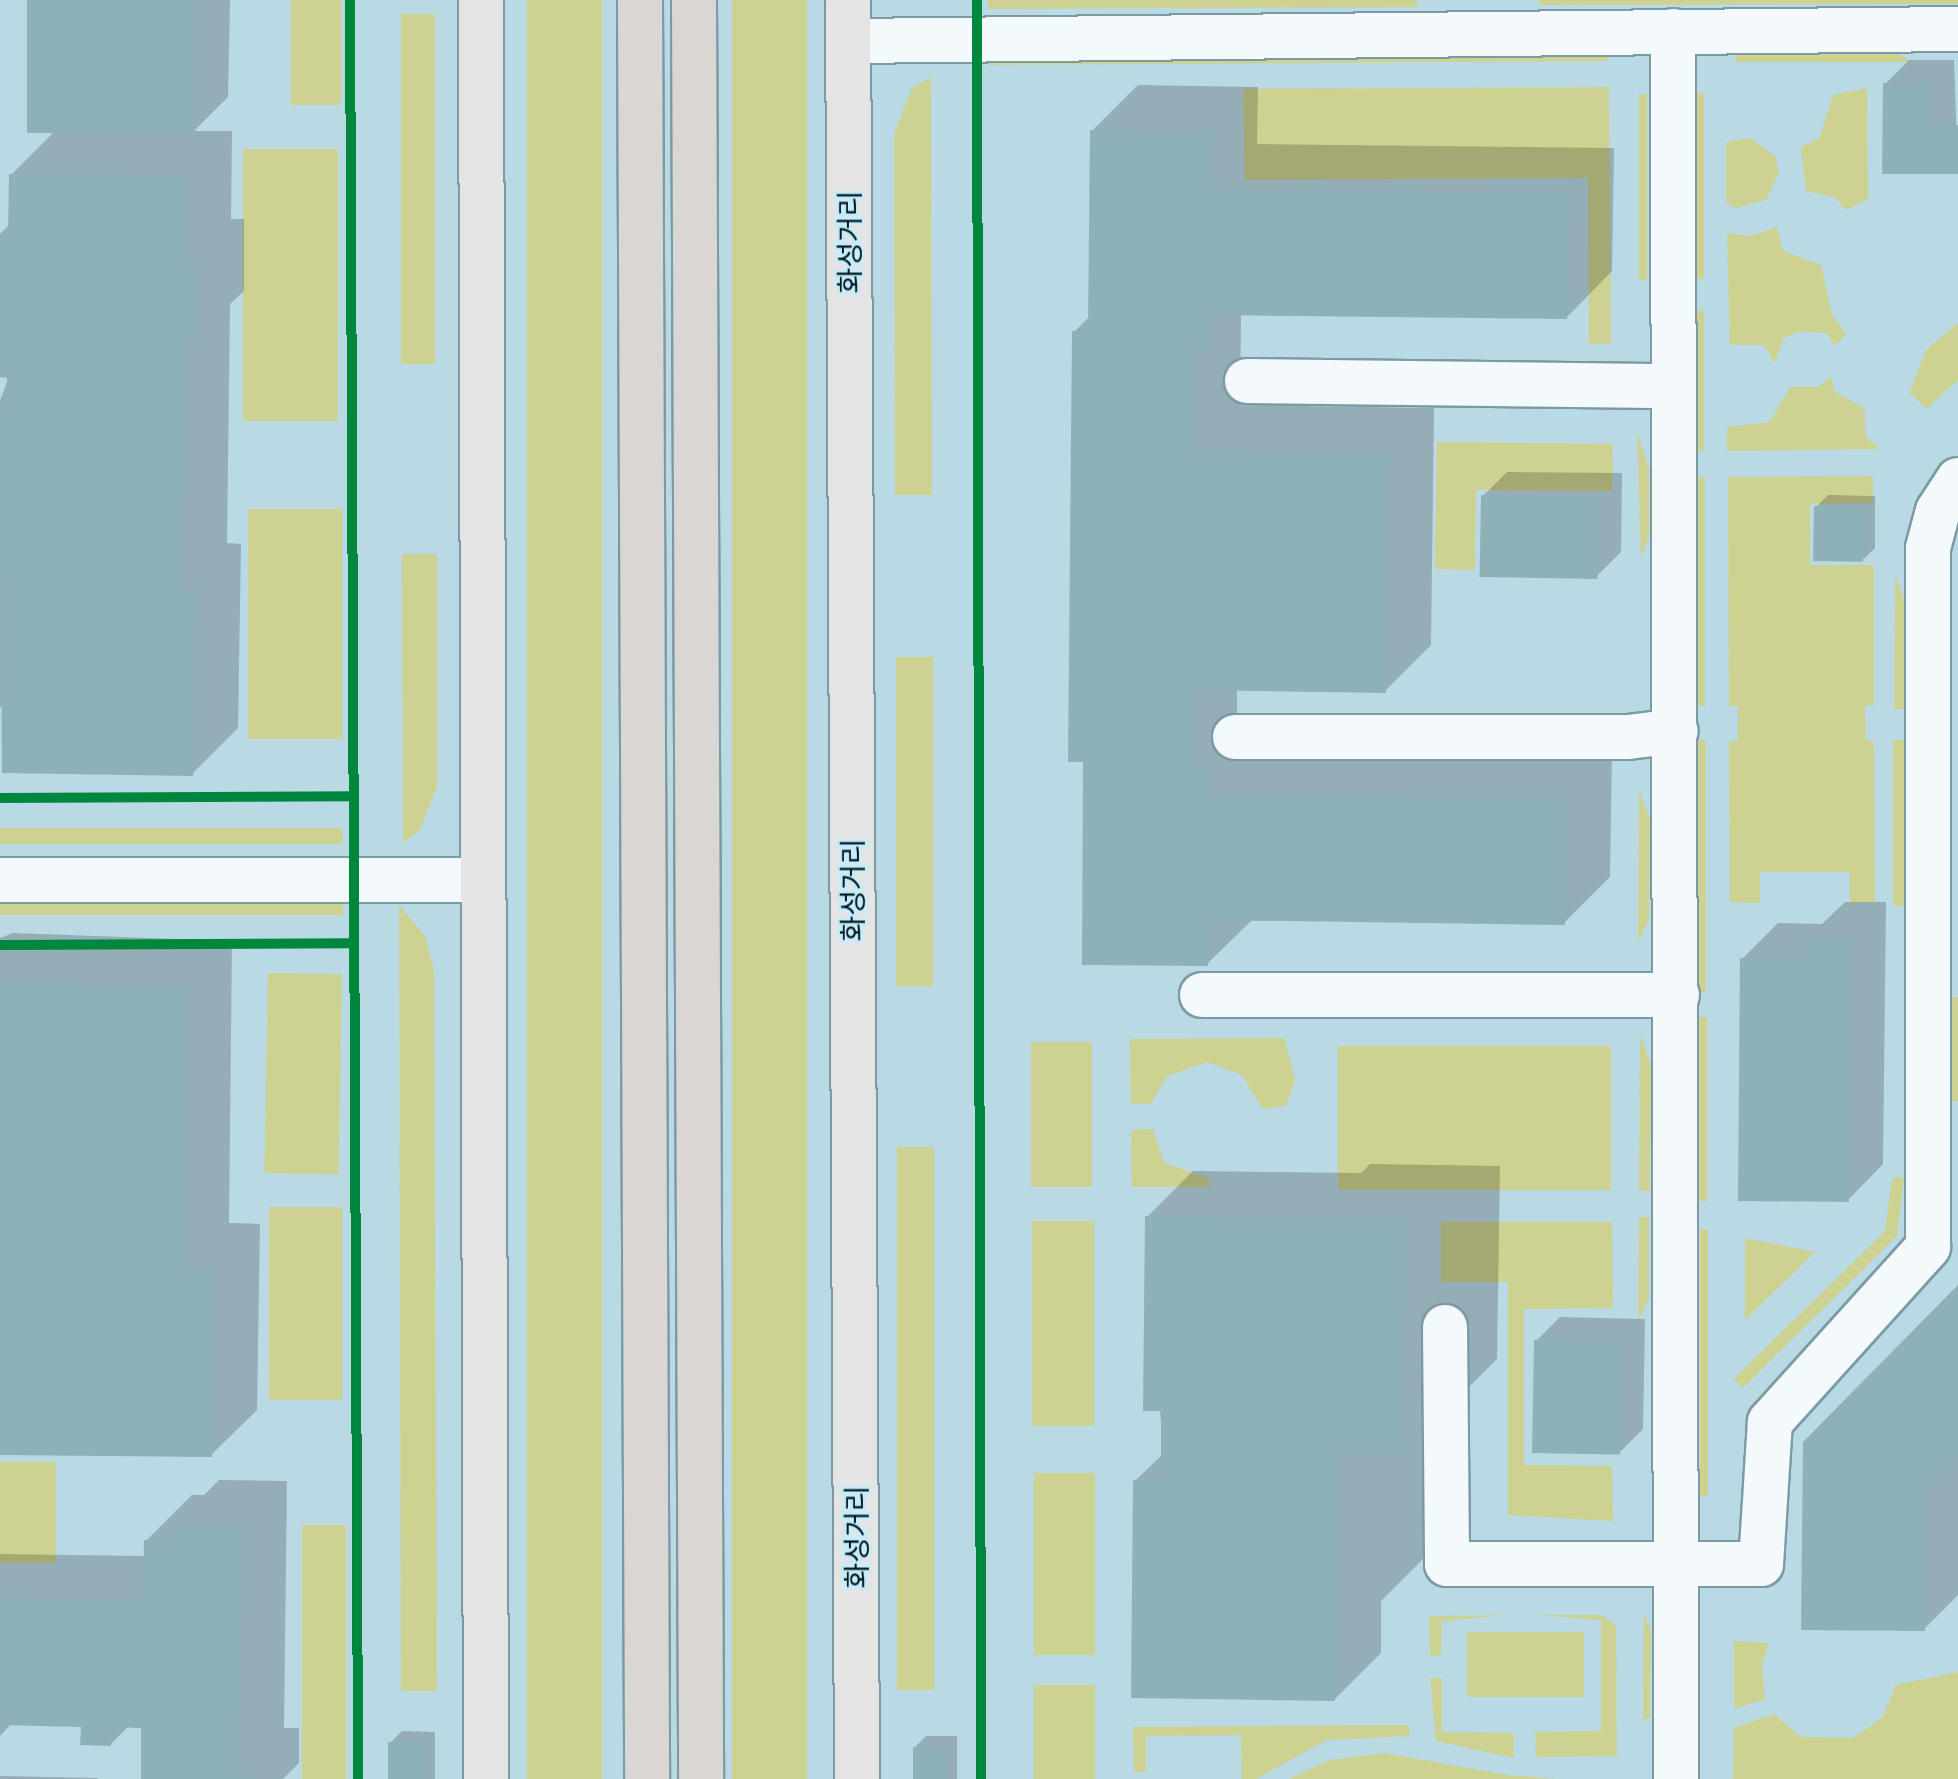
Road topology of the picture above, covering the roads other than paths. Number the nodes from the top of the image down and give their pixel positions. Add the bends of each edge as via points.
1 (481, 0) edge
2 (640, 0) edge
3 (694, 0) edge
4 (1483, 17) edge
5 (848, 20) edge
6 (1958, 29) edge
7 (1673, 31) junction
8 (1247, 381) dead end
9 (1673, 386) junction
10 (1958, 480) edge
11 (1676, 731) junction
12 (1235, 737) dead end
13 (0, 880) edge
14 (483, 880) junction
15 (1944, 940) edge
16 (1202, 995) dead end
17 (1677, 995) junction
18 (1445, 1327) dead end
19 (1676, 1564) junction
20 (486, 1779) edge
21 (647, 1779) edge
22 (701, 1779) edge
23 (857, 1779) edge
24 (1676, 1779) edge

1 - 14 main road
2 - 21 highway
3 - 22 highway
4 - 5 street
4 - 7 street
5 - 23 main road, 화성거리
6 - 7 street
7 - 9 street
8 - 9 street
9 - 11 street
10 - 15 street via 1938,511 1928,548
11 - 12 street via 1628,737
11 - 17 street
13 - 14 street
14 - 20 main road
15 - 19 street via 1928,1247 1770,1422 1761,1564
16 - 17 street
17 - 19 street
18 - 19 street via 1447,1564
19 - 24 street

